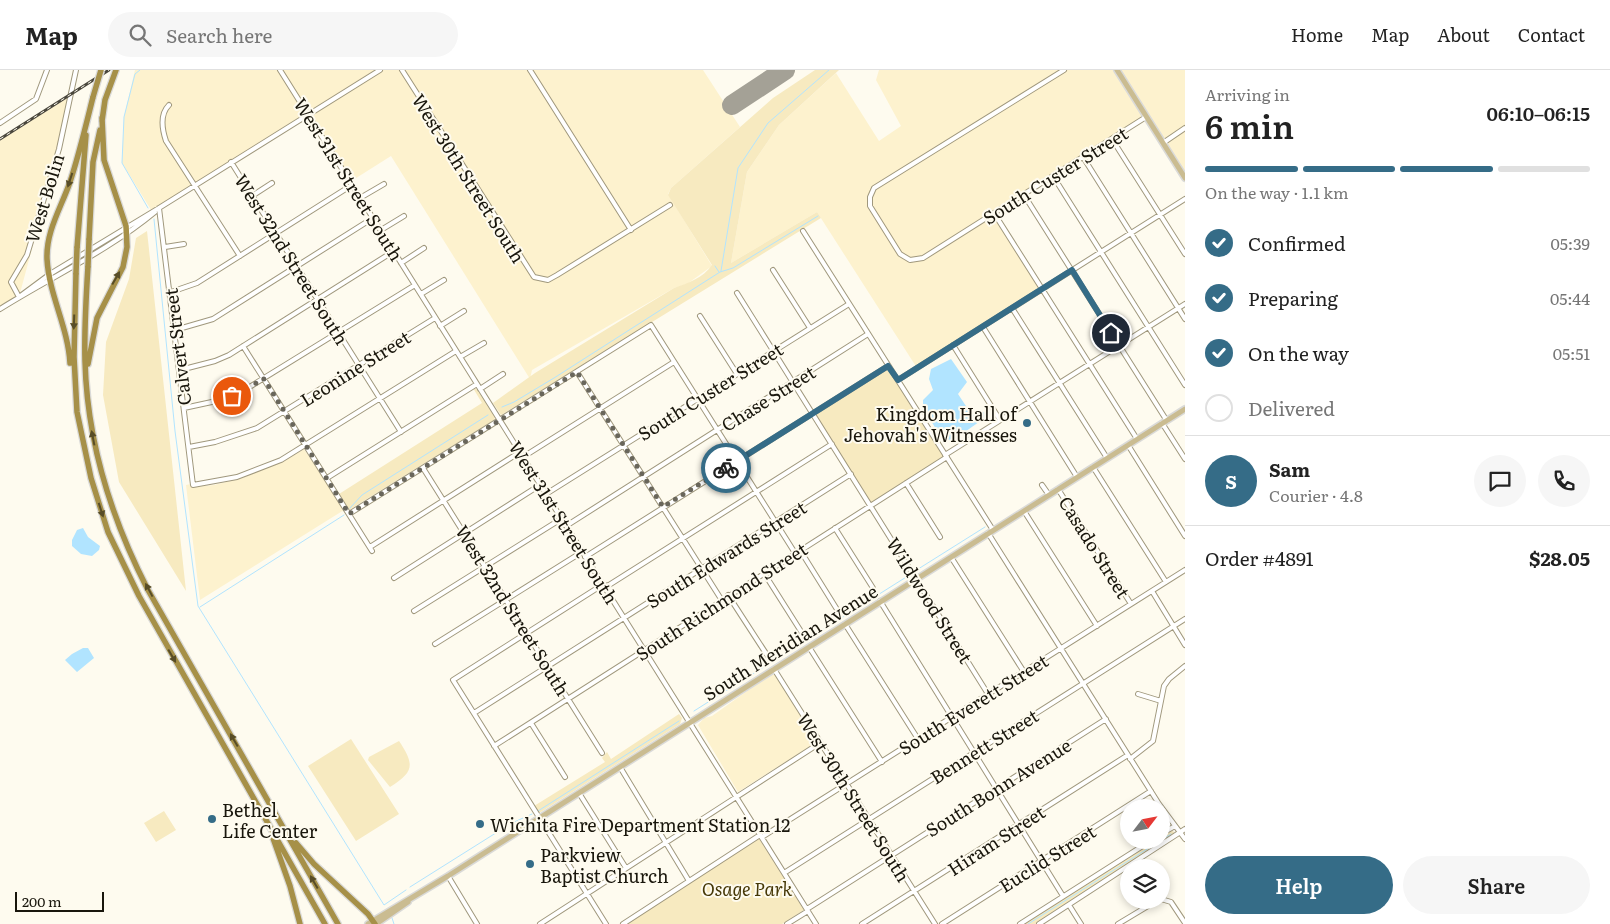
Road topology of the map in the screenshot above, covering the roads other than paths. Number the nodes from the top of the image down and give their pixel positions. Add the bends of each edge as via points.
1 (46, 70) edge
2 (76, 70) edge
3 (101, 70) edge
4 (116, 70) edge
5 (280, 70) edge
6 (380, 70) edge
7 (402, 70) edge
8 (530, 70) edge
9 (1064, 70) edge
10 (1116, 70) edge
11 (169, 105) dead end
12 (308, 114) junction
13 (88, 116) junction
14 (1146, 117) junction
15 (102, 118) junction
16 (0, 123) edge
17 (1185, 128) edge
18 (1112, 139) junction
19 (1163, 143) junction
20 (1083, 157) junction
21 (231, 162) junction
22 (1053, 176) junction
23 (1185, 178) edge
24 (272, 183) dead end
25 (384, 184) dead end
26 (195, 185) junction
27 (352, 185) junction
28 (1024, 194) junction
29 (252, 196) junction
30 (360, 198) junction
31 (1185, 199) edge
32 (670, 205) dead end
33 (159, 208) junction
34 (994, 214) junction
35 (1160, 214) junction
36 (404, 216) dead end
37 (373, 218) junction
38 (127, 229) junction
39 (381, 230) junction
40 (631, 230) junction
41 (803, 231) dead end
42 (276, 233) junction
43 (1131, 233) junction
44 (184, 244) dead end
45 (165, 247) junction
46 (424, 248) dead end
47 (394, 251) junction
48 (1101, 252) junction
49 (1185, 254) edge
50 (240, 256) junction
51 (401, 263) junction
52 (297, 266) junction
53 (773, 270) dead end
54 (1072, 270) junction
55 (50, 277) junction
56 (444, 280) dead end
57 (414, 285) junction
58 (1042, 289) junction
59 (171, 292) junction
60 (737, 293) dead end
61 (420, 294) junction
62 (19, 297) junction
63 (318, 299) junction
64 (849, 304) junction
65 (1185, 304) edge
66 (1012, 308) junction
67 (1178, 308) junction
68 (0, 309) edge
69 (464, 311) dead end
70 (700, 316) dead end
71 (435, 318) junction
72 (1185, 319) edge
73 (440, 326) junction
74 (983, 327) junction
75 (1148, 327) junction
76 (810, 328) junction
77 (175, 330) junction
78 (338, 332) junction
79 (868, 334) junction
80 (484, 343) dead end
81 (243, 346) junction
82 (953, 346) junction
83 (1119, 346) junction
84 (456, 351) junction
85 (773, 351) junction
86 (460, 358) junction
87 (674, 362) junction
88 (1089, 364) junction
89 (359, 365) junction
90 (888, 366) junction
91 (180, 370) junction
92 (577, 372) junction
93 (502, 374) dead end
94 (737, 374) junction
95 (264, 379) junction
96 (898, 380) junction
97 (793, 382) junction
98 (1060, 383) junction
99 (477, 384) junction
100 (1185, 384) edge
101 (480, 389) junction
102 (87, 392) junction
103 (380, 399) junction
104 (698, 399) junction
105 (1030, 402) junction
106 (184, 408) junction
107 (600, 408) junction
108 (1185, 409) edge
109 (77, 412) junction
110 (285, 412) junction
111 (812, 413) junction
112 (499, 420) junction
113 (1000, 420) junction
114 (1164, 422) junction
115 (717, 430) junction
116 (401, 432) junction
117 (1137, 440) junction
118 (832, 444) junction
119 (306, 445) junction
120 (1128, 445) junction
121 (624, 446) junction
122 (189, 447) junction
123 (520, 452) junction
124 (946, 456) junction
125 (523, 457) junction
126 (1108, 458) junction
127 (1185, 459) edge
128 (737, 461) junction
129 (1093, 467) junction
130 (423, 468) junction
131 (851, 474) junction
132 (644, 477) junction
133 (1077, 477) junction
134 (327, 478) junction
135 (906, 483) junction
136 (540, 485) junction
137 (1042, 485) dead end
138 (1058, 489) junction
139 (756, 492) junction
140 (546, 494) junction
141 (1049, 495) junction
142 (444, 500) junction
143 (871, 505) junction
144 (663, 507) junction
145 (1024, 511) junction
146 (349, 514) junction
147 (562, 519) junction
148 (776, 522) junction
149 (566, 526) junction
150 (835, 528) junction
151 (991, 532) junction
152 (464, 534) junction
153 (1185, 536) edge
154 (940, 537) dead end
155 (682, 538) junction
156 (582, 552) junction
157 (797, 552) junction
158 (585, 557) junction
159 (951, 557) junction
160 (485, 566) junction
161 (702, 569) junction
162 (1185, 570) edge
163 (764, 572) junction
164 (394, 578) dead end
165 (916, 579) junction
166 (1166, 582) junction
167 (604, 587) junction
168 (873, 588) dead end
169 (1152, 591) junction
170 (728, 595) junction
171 (721, 599) junction
172 (506, 600) junction
173 (880, 602) junction
174 (1131, 604) junction
175 (838, 610) dead end
176 (414, 611) dead end
177 (624, 618) junction
178 (1185, 619) edge
179 (845, 624) junction
180 (1097, 626) junction
181 (1173, 626) junction
182 (526, 633) junction
183 (802, 633) dead end
184 (435, 644) dead end
185 (1185, 645) edge
186 (809, 647) junction
187 (1061, 648) junction
188 (644, 650) junction
189 (766, 655) dead end
190 (548, 666) junction
191 (1185, 666) edge
192 (774, 669) junction
193 (1024, 672) junction
194 (1083, 683) junction
195 (988, 694) junction
196 (1138, 694) dead end
197 (568, 699) junction
198 (1161, 701) junction
199 (474, 713) junction
200 (953, 717) junction
201 (1106, 719) junction
202 (689, 722) junction
203 (531, 723) junction
204 (918, 739) junction
205 (820, 743) junction
206 (494, 746) junction
207 (602, 753) dead end
208 (972, 753) junction
209 (1129, 757) junction
210 (882, 762) junction
211 (620, 767) junction
212 (566, 777) dead end
213 (846, 784) junction
214 (995, 790) junction
215 (1151, 791) junction
216 (579, 793) junction
217 (736, 797) junction
218 (264, 817) junction
219 (539, 818) junction
220 (868, 819) junction
221 (280, 821) junction
222 (1018, 826) junction
223 (1175, 826) junction
224 (1170, 829) edge
225 (1185, 829) edge
226 (1180, 832) junction
227 (761, 836) junction
228 (1185, 839) edge
229 (666, 843) junction
230 (1138, 849) edge
231 (891, 855) junction
232 (1041, 862) junction
233 (626, 868) junction
234 (784, 873) junction
235 (448, 876) junction
236 (689, 881) junction
237 (914, 892) junction
238 (587, 894) junction
239 (1063, 896) junction
240 (1170, 903) edge
241 (1069, 905) junction
242 (1144, 909) edge
243 (807, 910) junction
244 (1185, 922) edge
245 (373, 923) edge
246 (300, 924) edge
247 (324, 924) edge
248 (338, 924) edge
249 (477, 924) edge
250 (540, 924) edge
251 (606, 924) edge
252 (623, 924) edge
253 (787, 924) edge
254 (816, 924) edge
255 (862, 924) edge
256 (935, 924) edge
257 (942, 924) edge
258 (1020, 924) edge
259 (1039, 924) edge
260 (1081, 924) edge
261 (1118, 924) edge

1 - 16 street via 36,99
2 - 62 street, West Bolin via 59,149 26,255 11,282
3 - 13 highway, bridge
4 - 15 highway
5 - 12 street, West 31st Street South
6 - 12 street
7 - 40 street, West 30th Street South via 534,277 548,280
8 - 40 street
9 - 34 street, South Custer Street via 874,188 870,197 873,211 900,254 912,260 923,258
10 - 14 main road
11 - 26 street via 164,114 163,132
12 - 21 street
12 - 27 street, West 31st Street South
13 -> 55 highway via 69,184 51,229 47,258
13 -> 109 highway, bridge via 76,273 74,364
14 - 18 street, South Custer Street
14 - 19 main road
15 - 38 highway via 106,168
15 - 102 highway, bridge via 93,162 85,339
17 - 19 street
18 - 20 street, South Custer Street
18 - 35 street
19 - 23 main road
20 - 22 street, South Custer Street
20 - 43 street
21 - 26 street
21 - 29 street, West 32nd Street South
22 - 28 street, South Custer Street
22 - 48 street
24 - 29 street
25 - 30 street
26 - 33 street
26 - 50 street
27 - 30 street, West 31st Street South
27 - 42 street
28 - 34 street, South Custer Street
28 - 54 street
29 - 42 street, West 32nd Street South
30 - 37 street, West 31st Street South
31 - 35 street
32 - 40 street
33 - 38 street
33 - 45 street, Calvert Street
34 - 58 street
35 - 43 street
35 - 49 street
36 - 39 street
37 - 39 street, West 31st Street South
37 - 52 street
38 - 55 street
102 -> 38 highway via 90,343 102,307 123,267
39 - 47 street, West 31st Street South
41 - 64 street
42 - 50 street
42 - 52 street, West 32nd Street South
43 - 48 street
43 - 67 street
44 - 45 street
45 - 59 street, Calvert Street
46 - 51 street
47 - 51 street, West 31st Street South
47 - 63 street
48 - 54 street
48 - 75 street
50 - 59 street via 194,285
51 - 57 street, West 31st Street South
52 - 63 street, West 32nd Street South
52 - 77 street via 210,320
53 - 76 street
54 - 58 street
54 - 83 street
55 - 62 street
55 - 109 highway via 67,338
56 - 61 street
57 - 61 street, West 31st Street South
57 - 78 street
58 - 66 street
58 - 88 street
59 - 77 street, Calvert Street
60 - 85 street, Wildwood Street
61 - 71 street, West 31st Street South
62 - 68 street
63 - 78 street, West 32nd Street South
63 - 81 street
64 - 76 street, South Custer Street
64 - 79 street
65 - 67 street, South Richmond Street
66 - 74 street
66 - 98 street
67 - 72 street
67 - 75 street, South Richmond Street
69 - 73 street
70 - 94 street
71 - 73 street, West 31st Street South
71 - 89 street, Leonine Street
73 - 84 street, West 31st Street South
74 - 82 street
74 - 105 street
75 - 83 street, South Richmond Street
75 - 100 street
76 - 85 street, South Custer Street
77 - 91 street, Calvert Street
78 - 89 street, West 32nd Street South
78 - 95 street
79 - 90 street
79 - 97 street, Chase Street
80 - 86 street
81 - 91 street via 215,361
81 - 95 street
82 - 96 street
82 - 113 street
83 - 88 street, South Richmond Street
83 - 114 street
84 - 86 street, West 31st Street South
84 - 103 street
85 - 94 street, South Custer Street
85 - 97 street, Wildwood Street
86 - 99 street, West 31st Street South
87 - 92 street via 651,325
87 - 104 street
87 - 107 street
88 - 98 street, South Richmond Street
88 - 117 street
89 - 103 street, West 32nd Street South
89 - 110 street, Leonine Street
90 - 96 street
90 - 111 street
91 - 106 street, Calvert Street
92 - 107 street
92 - 112 street
93 - 101 street
94 - 104 street, South Custer Street
95 - 106 street via 227,398
95 - 110 street
96 - 124 street
97 - 111 street, Wildwood Street
97 - 115 street, Chase Street
98 - 105 street, South Richmond Street
98 - 126 street
99 - 101 street, West 31st Street South
99 - 116 street
101 - 112 street, West 31st Street South
221 -> 102 highway via 127,548 99,464
103 - 116 street, West 32nd Street South
103 - 119 street
104 - 115 street
104 - 121 street, South Custer Street
105 - 113 street, South Richmond Street
105 - 133 street
106 - 122 street, Calvert Street
107 - 121 street
107 - 125 street
108 - 114 main road, South Meridian Avenue
109 -> 218 highway via 91,478 115,550
110 - 119 street
110 - 122 street, Leonine Street via 244,433
111 - 118 street, Wildwood Street
111 - 128 street
112 - 123 street, West 31st Street South
112 - 130 street
113 - 124 street, South Richmond Street
114 - 117 main road, South Meridian Avenue
114 - 127 street
115 - 128 street
115 - 132 street, Chase Street
116 - 134 street
117 - 120 main road, South Meridian Avenue
118 - 131 street, Wildwood Street
118 - 139 street
119 - 122 street, Calvert Street via 254,472 193,485
119 - 134 street
120 - 126 main road, South Meridian Avenue
120 - 153 street
121 - 132 street
121 - 140 street, South Custer Street
123 - 125 street, West 31st Street South
123 - 142 street
124 - 135 street, South Richmond Street
124 - 151 street
125 - 136 street, West 31st Street South
126 - 129 main road, South Meridian Avenue
128 - 139 street
128 - 144 street
129 - 133 main road, South Meridian Avenue
129 - 166 street
130 - 142 street, West 32nd Street South
130 - 146 street
131 - 143 street, Wildwood Street
131 - 148 street, South Edwards Street
132 - 144 street
132 - 149 street, Chase Street
133 - 138 main road, South Meridian Avenue
134 - 146 street
135 - 143 street, South Richmond Street
135 - 154 street
136 - 140 street, West 31st Street South
136 - 152 street
137 - 141 street
138 - 141 main road, South Meridian Avenue
138 - 174 street, Casado Street
139 - 148 street
139 - 155 street
140 - 147 street, West 31st Street South
141 - 145 main road, South Meridian Avenue
142 - 146 street via 371,549
142 - 152 street, West 32nd Street South
143 - 150 street, South Richmond Street
143 - 165 street, Wildwood Street
144 - 155 street
144 - 158 street
145 - 151 main road, South Meridian Avenue
145 - 180 street
147 - 149 street, West 31st Street South
147 - 160 street
148 - 157 street
148 - 161 street, South Edwards Street
149 - 156 street, West 31st Street South
150 - 157 street, South Richmond Street
150 - 168 street
151 - 159 main road, South Meridian Avenue
151 - 187 street
152 - 160 street, West 32nd Street South
152 - 164 street
155 - 161 street
155 - 167 street
156 - 158 street, West 31st Street South
156 - 172 street
157 - 163 street, South Richmond Street
157 - 175 street
158 - 167 street, West 31st Street South
159 - 165 main road, South Meridian Avenue
159 - 193 street
160 - 172 street, West 32nd Street South
160 - 176 street
161 - 171 street
161 - 177 street, South Edwards Street
162 - 166 street, South Everett Street
163 - 170 street, South Richmond Street
163 - 183 street
165 - 173 main road, South Meridian Avenue
165 - 195 street, Wildwood Street
166 - 169 street, South Everett Street
167 - 177 street, West 31st Street South
167 - 182 street via 599,587
169 - 174 street, South Everett Street
169 - 181 street
170 - 171 street, South Richmond Street
170 - 189 street
171 - 188 street, South Richmond Street
172 - 182 street, West 32nd Street South
172 - 184 street
173 - 179 main road, South Meridian Avenue
173 - 200 street
174 - 180 street, South Everett Street
177 - 188 street, West 31st Street South
177 - 190 street, South Edwards Street
178 - 181 street, Bennett Street
179 - 186 main road, South Meridian Avenue
179 - 204 street
180 - 187 street, South Everett Street
181 - 185 street
181 - 194 street, Bennett Street
182 - 190 street, West 32nd Street South
182 - 199 street via 453,680
186 - 192 main road, South Meridian Avenue
186 - 210 street
187 - 193 street, South Everett Street
187 - 194 street
188 - 197 street, South Richmond Street
188 - 202 street, West 31st Street South
190 - 197 street, West 32nd Street South
190 - 199 street, South Edwards Street
191 - 198 street, Hiram Street via 1164,686
192 - 202 main road, South Meridian Avenue
192 - 205 street, West 30th Street South
193 - 195 street, South Everett Street
194 - 201 street
194 - 208 street, Bennett Street
195 - 200 street, South Everett Street
196 - 198 street
197 - 203 street, South Richmond Street
197 - 207 street, West 32nd Street South
198 - 209 street, Hiram Street via 1153,741
199 - 206 street
200 - 204 street, South Everett Street
200 - 208 street
201 - 209 street
201 - 214 street, South Bonn Avenue
202 - 211 main road, South Meridian Avenue
202 - 217 street, West 31st Street South
203 - 206 street, South Richmond Street
203 - 212 street
204 - 210 street, South Everett Street
205 - 213 street, West 30th Street South
205 - 217 street
206 - 219 street
208 - 214 street
208 - 220 street, Bennett Street
209 - 215 street
209 - 222 street, Hiram Street
210 - 213 street, South Everett Street
211 - 216 main road, South Meridian Avenue
211 - 229 street
213 - 220 street, West 30th Street South
213 - 227 street, South Everett Street
214 - 222 street
214 - 231 street, South Bonn Avenue
215 - 223 street
215 - 232 street, Euclid Street
216 - 219 main road, South Meridian Avenue
216 - 233 street
217 - 227 street, West 31st Street South
217 - 229 street
218 - 246 highway via 283,862
218 - 247 highway
219 - 235 main road, South Meridian Avenue
219 - 238 street
220 - 231 street, West 30th Street South
220 - 234 street, Bennett Street
221 - 245 highway via 314,864
248 -> 221 highway
222 - 232 street
222 - 237 street, Hiram Street
223 - 224 street
223 - 226 street
225 - 226 street
226 - 228 street
226 - 241 street
227 - 234 street, West 31st Street South
227 - 236 street, South Everett Street
229 - 233 street
229 - 236 street
230 - 239 street
231 - 237 street, West 30th Street South
231 - 243 street, South Bonn Avenue
232 - 239 street
232 - 257 street, Euclid Street
233 - 238 street
234 - 243 street, West 31st Street South
235 - 245 main road, South Meridian Avenue
235 - 249 street
236 - 252 street, South Everett Street
237 - 255 street, Hiram Street
237 - 256 street, West 30th Street South
238 - 250 street
238 - 251 street
239 - 258 street
240 - 244 street
241 - 259 street
241 - 260 street
242 - 261 street
243 - 253 street, South Bonn Avenue
243 - 254 street, West 31st Street South

